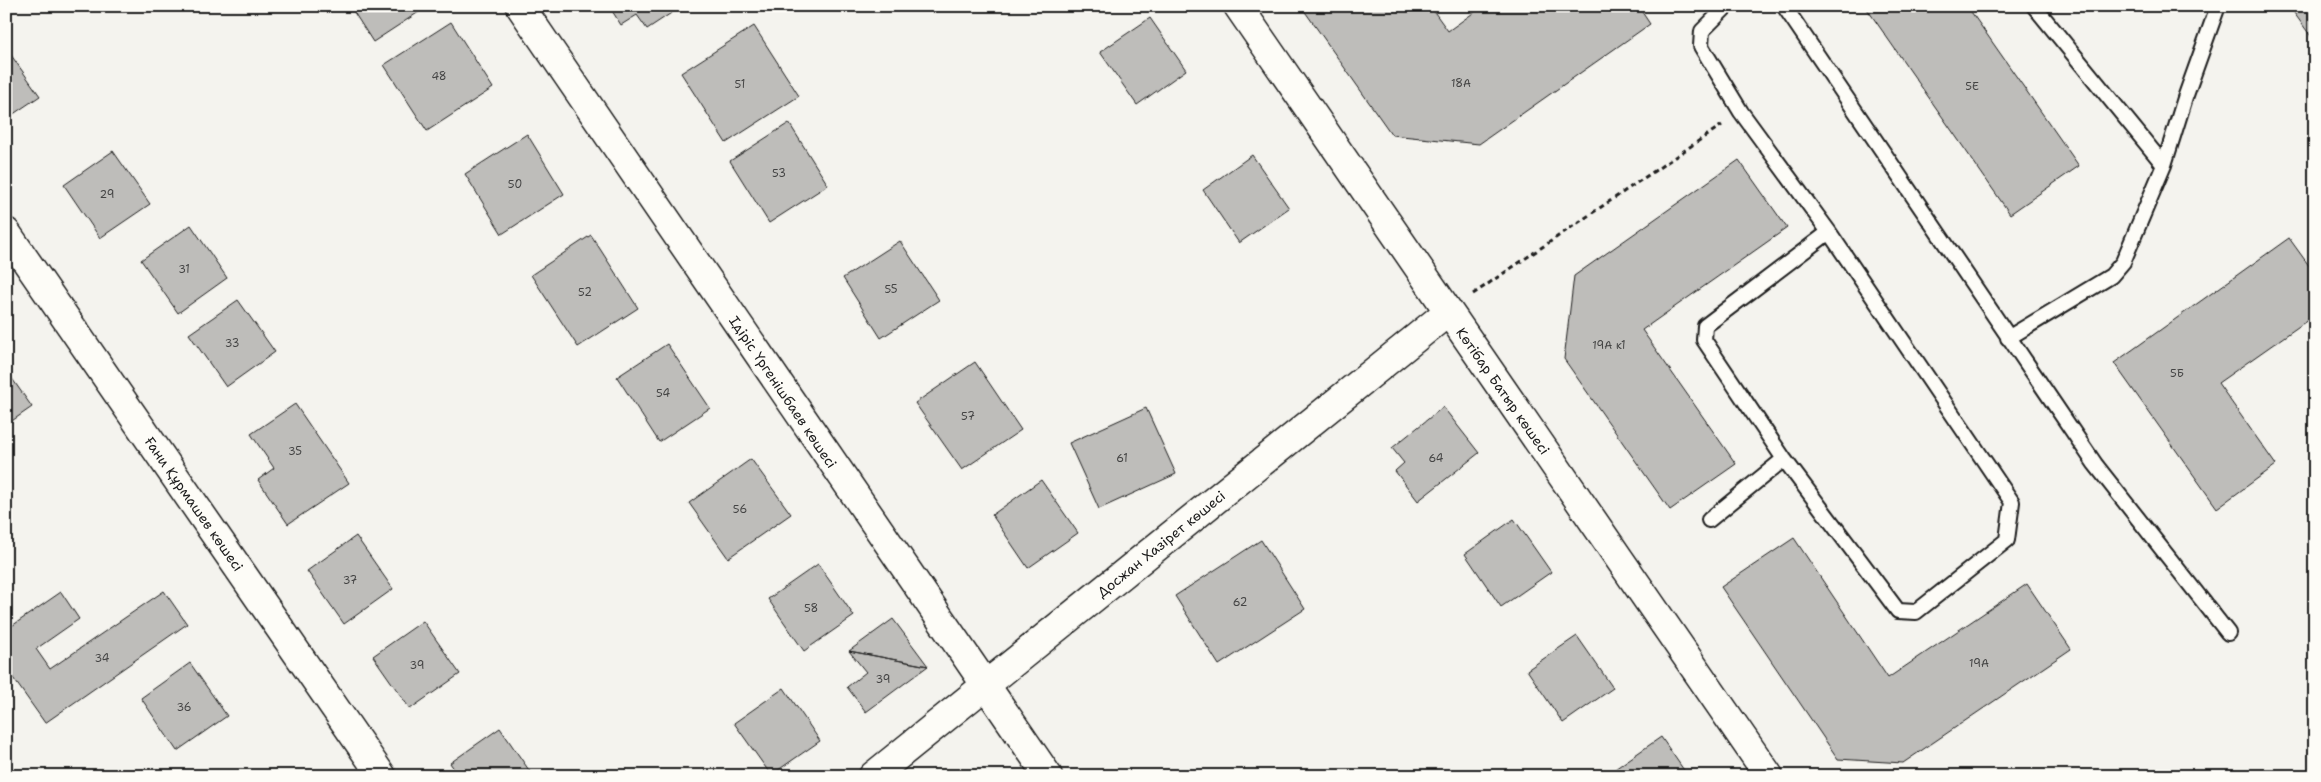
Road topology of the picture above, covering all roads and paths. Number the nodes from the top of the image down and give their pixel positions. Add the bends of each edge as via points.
1 (520, 6) edge
2 (1238, 6) edge
3 (1727, 6) edge
4 (1784, 6) edge
5 (2034, 6) edge
6 (2218, 6) edge
7 (1741, 112) junction
8 (2164, 165) junction
9 (6, 232) edge
10 (1829, 232) junction
11 (1448, 312) junction
12 (2008, 338) junction
13 (1784, 459) junction
14 (1709, 520) dead end
15 (2228, 633) dead end
16 (985, 687) junction
17 (382, 776) edge
18 (872, 776) edge
19 (1048, 776) edge
20 (1769, 776) edge

1 - 16 street, Ідіріс Үргенішбаев көшесі
2 - 11 street, Көтібар Батыр көшесі
3 - 7 lane via 1702,31 1701,46
4 - 12 lane
5 - 8 lane
6 - 8 lane
7 - 10 lane
7 - 11 path
8 - 12 lane via 2123,262 2111,276
9 - 17 street, Ғани Құрмашев көшесі
10 - 13 lane via 1705,326 1704,340
10 - 13 lane via 2012,502 2007,540 1916,612 1898,610
11 - 16 street, Досжан Хазірет көшесі
11 - 20 street, Көтібар Батыр көшесі
12 - 15 lane via 2095,464
13 - 14 lane
16 - 18 street, Досжан Хазірет көшесі
16 - 19 street, Ідіріс Үргенішбаев көшесі

